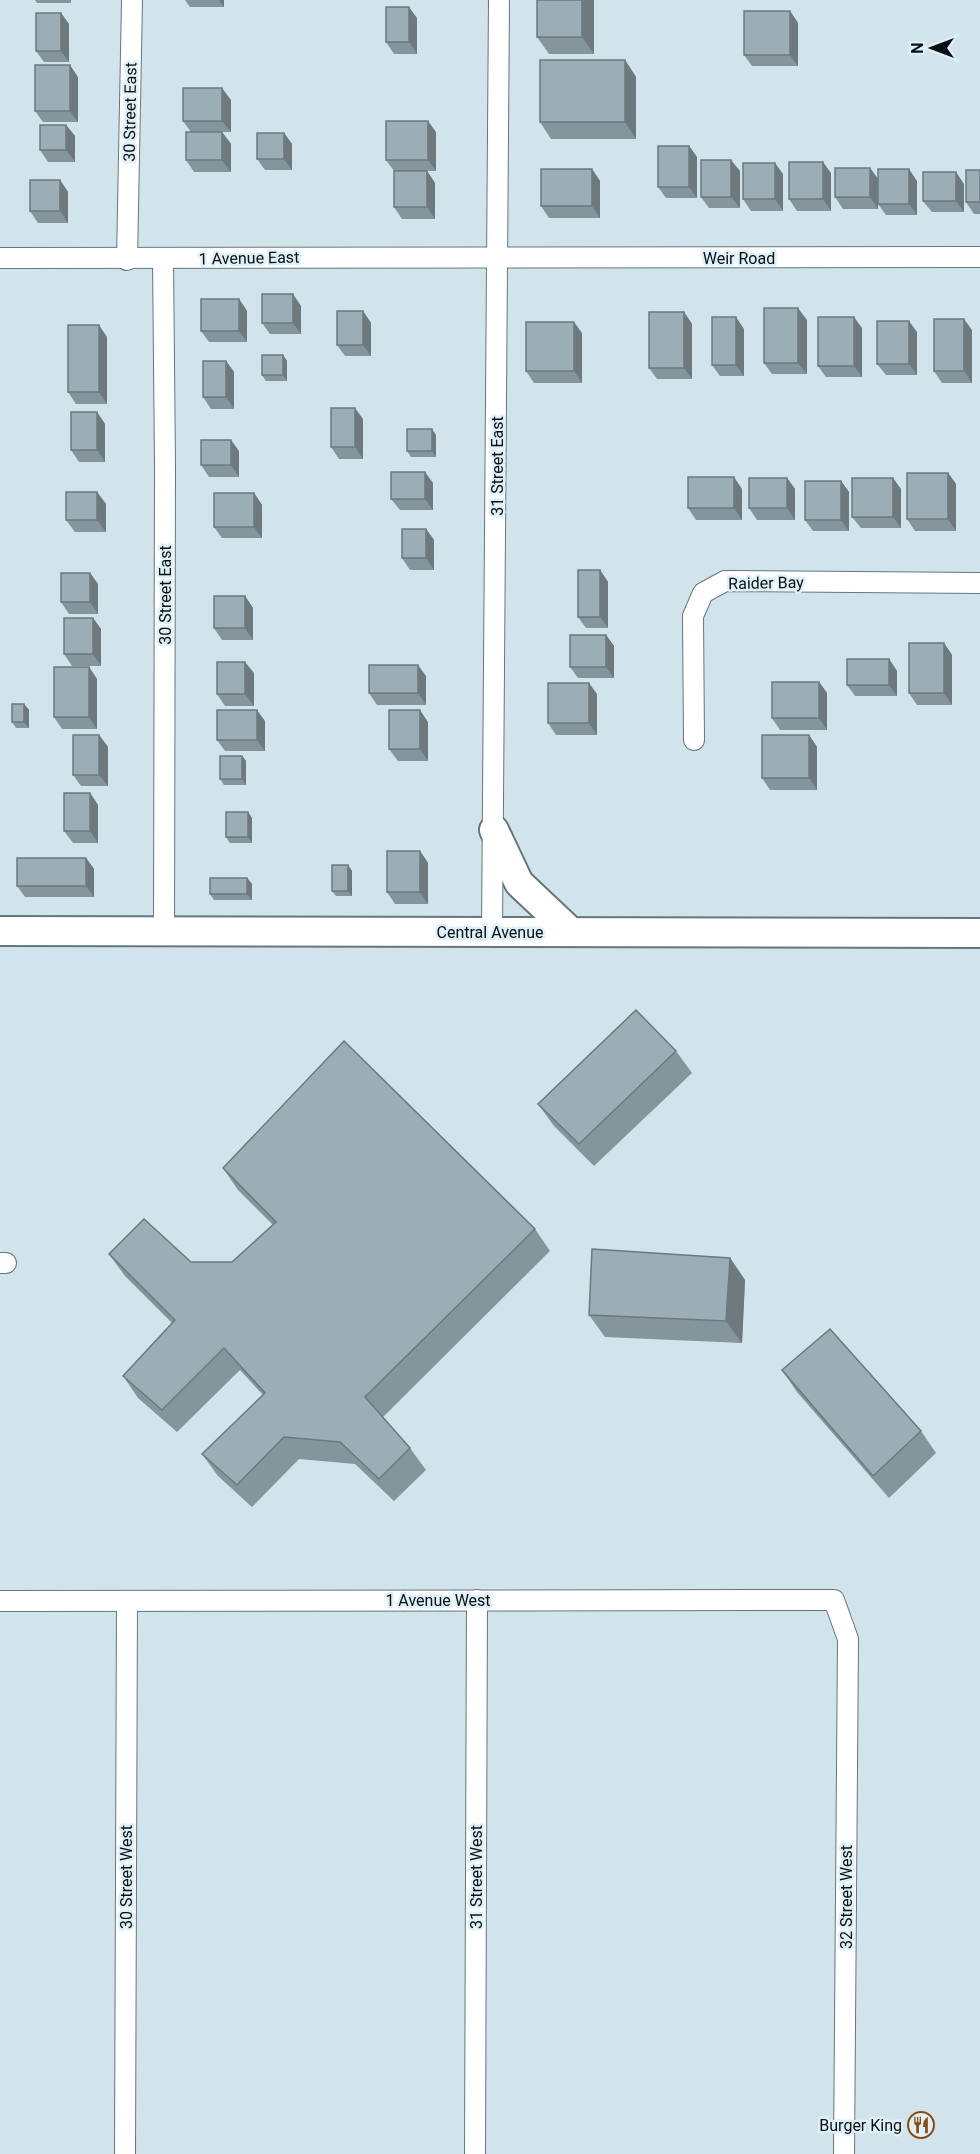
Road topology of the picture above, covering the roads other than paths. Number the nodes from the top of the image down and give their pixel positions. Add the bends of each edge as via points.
1 (132, 0) edge
2 (499, 0) edge
3 (980, 257) edge
4 (0, 258) edge
5 (163, 259) junction
6 (498, 259) junction
7 (127, 260) junction
8 (980, 583) edge
9 (694, 740) dead end
10 (494, 830) junction
11 (0, 931) edge
12 (164, 931) junction
13 (492, 932) junction
14 (571, 932) junction
15 (980, 933) edge
16 (477, 1600) junction
17 (0, 1601) edge
18 (127, 1601) junction
19 (848, 1639) joint
20 (125, 2154) edge
21 (475, 2154) edge
22 (844, 2154) edge

1 - 7 street, 30 Street East
2 - 6 street, 31 Street East
3 - 6 street, Weir Road
4 - 7 street, 1 Avenue East
5 - 6 street, 1 Avenue East
5 - 7 street, 1 Avenue East
5 - 12 street, 30 Street East
6 - 10 street, 31 Street East
8 - 9 street, Raider Bay via 725,581 703,593 693,616
10 - 13 street, 31 Street East
10 - 14 street via 519,883
11 - 12 street, Central Avenue
12 - 13 street, Central Avenue
13 - 14 street, Central Avenue
14 - 15 street, Central Avenue
16 - 18 street, 1 Avenue West
16 - 19 street, 1 Avenue West via 834,1600
16 - 21 street, 31 Street West
17 - 18 street, 1 Avenue West
18 - 20 street, 30 Street West
19 - 22 street, 32 Street West

